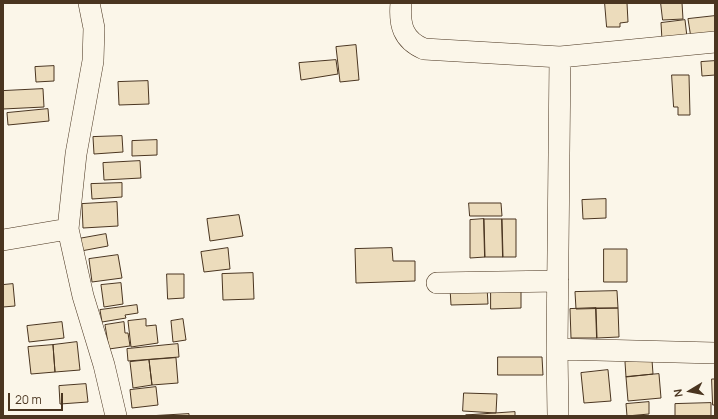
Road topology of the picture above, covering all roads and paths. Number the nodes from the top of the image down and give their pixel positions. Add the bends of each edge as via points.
1 (89, 3) edge
2 (401, 3) edge
3 (715, 42) edge
4 (560, 57) junction
5 (68, 229) junction
6 (3, 240) edge
7 (558, 281) junction
8 (437, 283) dead end
9 (557, 349) junction
10 (715, 354) edge
11 (116, 416) edge
12 (558, 416) edge

1 - 5 street via 94,28 92,61 76,154
2 - 4 street via 402,26 407,36 413,44 424,49
3 - 4 street
4 - 7 street
5 - 6 street
5 - 11 street via 83,296
7 - 8 street
7 - 9 street
9 - 10 street
9 - 12 street

